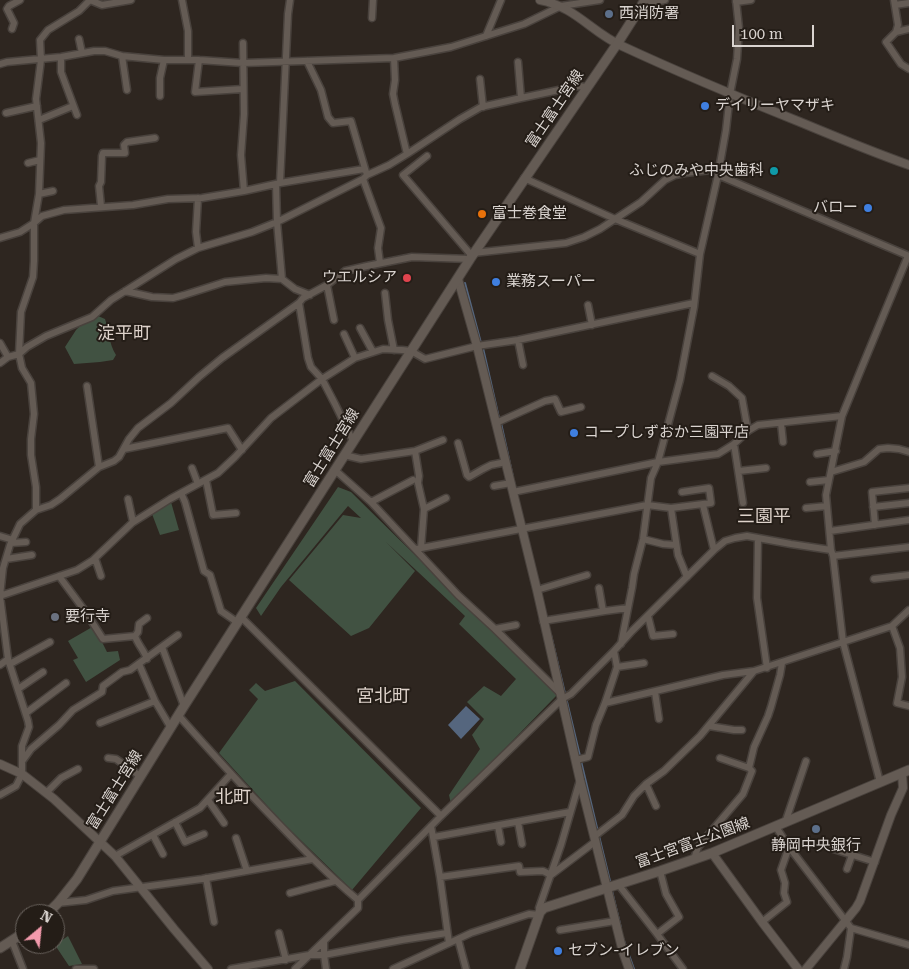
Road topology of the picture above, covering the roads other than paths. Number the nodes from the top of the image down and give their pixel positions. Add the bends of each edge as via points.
1 (20, 0) edge
2 (90, 0) edge
3 (131, 0) edge
4 (182, 0) edge
5 (290, 0) edge
6 (373, 0) edge
7 (500, 0) edge
8 (542, 0) edge
9 (600, 0) edge
10 (665, 0) edge
11 (751, 0) edge
12 (736, 1) edge
13 (644, 2) edge
14 (895, 3) edge
15 (909, 3) edge
16 (561, 6) junction
17 (372, 18) dead end
18 (12, 29) dead end
19 (909, 29) edge
20 (896, 32) junction
21 (753, 34) dead end
22 (739, 35) junction
23 (486, 36) junction
24 (80, 39) dead end
25 (243, 43) dead end
26 (617, 44) junction
27 (82, 53) junction
28 (122, 56) junction
29 (61, 58) junction
30 (394, 58) junction
31 (40, 60) junction
32 (164, 60) junction
33 (188, 60) junction
34 (199, 60) junction
35 (307, 61) junction
36 (286, 62) junction
37 (518, 62) dead end
38 (243, 63) junction
39 (0, 64) edge
40 (909, 69) edge
41 (480, 79) dead end
42 (586, 87) junction
43 (243, 89) junction
44 (126, 90) dead end
45 (730, 94) junction
46 (160, 96) dead end
47 (521, 98) junction
48 (37, 106) junction
49 (74, 106) junction
50 (483, 107) junction
51 (6, 113) dead end
52 (77, 115) dead end
53 (39, 120) junction
54 (155, 138) dead end
55 (407, 154) junction
56 (427, 156) dead end
57 (40, 160) junction
58 (403, 162) dead end
59 (28, 163) dead end
60 (909, 165) edge
61 (410, 170) junction
62 (719, 172) junction
63 (365, 174) junction
64 (524, 178) junction
65 (278, 184) junction
66 (53, 191) dead end
67 (244, 191) junction
68 (39, 194) junction
69 (198, 198) junction
70 (101, 206) junction
71 (615, 219) junction
72 (277, 222) junction
73 (34, 223) junction
74 (0, 238) edge
75 (198, 248) junction
76 (700, 254) junction
77 (471, 256) junction
78 (909, 256) edge
79 (380, 263) junction
80 (282, 279) junction
81 (458, 279) junction
82 (327, 285) junction
83 (125, 291) junction
84 (385, 294) dead end
85 (310, 295) junction
86 (299, 303) junction
87 (694, 303) junction
88 (588, 305) dead end
89 (334, 320) dead end
90 (592, 325) junction
91 (360, 328) dead end
92 (344, 334) dead end
93 (518, 340) junction
94 (0, 343) edge
95 (480, 345) junction
96 (394, 350) junction
97 (411, 351) junction
98 (373, 352) junction
99 (19, 354) junction
100 (8, 358) junction
101 (355, 358) junction
102 (0, 364) edge
103 (523, 364) dead end
104 (712, 376) dead end
105 (322, 379) junction
106 (87, 386) dead end
107 (581, 406) dead end
108 (842, 416) junction
109 (499, 422) junction
110 (781, 423) junction
111 (748, 431) junction
112 (442, 440) dead end
113 (354, 441) junction
114 (783, 442) dead end
115 (458, 443) dead end
116 (734, 444) junction
117 (124, 449) junction
118 (242, 450) junction
119 (415, 451) junction
120 (836, 451) junction
121 (909, 452) edge
122 (817, 454) dead end
123 (344, 455) junction
124 (506, 462) junction
125 (658, 462) junction
126 (99, 467) junction
127 (192, 468) dead end
128 (766, 468) dead end
129 (335, 470) junction
130 (738, 471) junction
131 (831, 472) junction
132 (206, 480) junction
133 (413, 480) dead end
134 (829, 480) junction
135 (810, 482) dead end
136 (511, 483) junction
137 (198, 484) junction
138 (494, 486) dead end
139 (909, 488) edge
140 (515, 492) junction
141 (682, 492) dead end
142 (182, 493) junction
143 (446, 498) dead end
144 (128, 500) dead end
145 (371, 502) junction
146 (743, 503) dead end
147 (909, 503) edge
148 (703, 504) junction
149 (647, 505) junction
150 (827, 506) junction
151 (873, 507) junction
152 (671, 508) junction
153 (806, 508) dead end
154 (424, 509) junction
155 (36, 510) junction
156 (236, 513) dead end
157 (909, 520) edge
158 (133, 522) junction
159 (875, 525) junction
160 (524, 528) junction
161 (830, 531) junction
162 (0, 536) edge
163 (758, 538) junction
164 (644, 539) junction
165 (12, 541) junction
166 (26, 542) dead end
167 (676, 546) junction
168 (909, 547) edge
169 (418, 548) junction
170 (714, 550) junction
171 (832, 553) junction
172 (32, 555) dead end
173 (95, 558) junction
174 (6, 559) junction
175 (2, 568) edge
176 (587, 575) dead end
177 (909, 575) edge
178 (59, 576) junction
179 (101, 576) dead end
180 (687, 577) junction
181 (874, 579) dead end
182 (599, 588) dead end
183 (539, 589) junction
184 (0, 596) edge
185 (628, 608) junction
186 (909, 610) edge
187 (603, 611) junction
188 (648, 616) junction
189 (147, 618) dead end
190 (239, 620) junction
191 (546, 621) junction
192 (516, 625) dead end
193 (892, 626) junction
194 (495, 629) junction
195 (673, 634) dead end
196 (178, 635) dead end
197 (135, 636) junction
198 (50, 642) dead end
199 (844, 642) junction
200 (621, 644) junction
201 (162, 647) junction
202 (614, 651) junction
203 (146, 658) junction
204 (9, 662) junction
205 (644, 663) dead end
206 (782, 663) junction
207 (139, 664) junction
208 (0, 665) edge
209 (617, 667) junction
210 (767, 668) junction
211 (754, 671) junction
212 (43, 672) dead end
213 (66, 683) dead end
214 (18, 689) junction
215 (655, 692) junction
216 (564, 697) junction
217 (155, 701) junction
218 (605, 704) junction
219 (184, 706) junction
220 (909, 706) edge
221 (26, 713) junction
222 (179, 716) junction
223 (659, 719) dead end
224 (100, 724) dead end
225 (709, 726) junction
226 (171, 728) junction
227 (742, 730) dead end
228 (108, 758) dead end
229 (720, 758) dead end
230 (23, 760) junction
231 (579, 760) junction
232 (806, 761) dead end
233 (0, 764) edge
234 (750, 768) junction
235 (78, 769) dead end
236 (907, 770) edge
237 (22, 774) junction
238 (232, 774) junction
239 (140, 776) junction
240 (580, 780) junction
241 (880, 782) junction
242 (646, 784) junction
243 (46, 793) junction
244 (0, 795) edge
245 (208, 800) junction
246 (656, 806) dead end
247 (570, 812) junction
248 (440, 816) junction
249 (175, 822) junction
250 (518, 822) junction
251 (785, 823) junction
252 (224, 824) dead end
253 (431, 826) junction
254 (498, 826) junction
255 (776, 827) junction
256 (204, 834) dead end
257 (153, 835) junction
258 (597, 836) junction
259 (434, 837) junction
260 (236, 838) dead end
261 (99, 841) junction
262 (501, 842) dead end
263 (522, 844) dead end
264 (789, 847) junction
265 (827, 847) dead end
266 (712, 853) junction
267 (162, 854) dead end
268 (852, 855) junction
269 (115, 856) junction
270 (696, 859) junction
271 (313, 860) junction
272 (875, 862) junction
273 (847, 869) dead end
274 (248, 871) junction
275 (660, 871) junction
276 (440, 876) junction
277 (551, 876) junction
278 (206, 878) junction
279 (335, 881) junction
280 (618, 884) junction
281 (140, 887) junction
282 (607, 888) junction
283 (290, 893) dead end
284 (358, 900) junction
285 (58, 903) joint
286 (539, 914) junction
287 (846, 920) junction
288 (615, 921) junction
289 (214, 922) dead end
290 (762, 922) junction
291 (851, 928) junction
292 (560, 930) dead end
293 (279, 933) dead end
294 (447, 933) junction
295 (658, 934) junction
296 (15, 939) edge
297 (458, 939) junction
298 (12, 941) junction
299 (324, 941) junction
300 (449, 943) junction
301 (909, 945) edge
302 (0, 948) edge
303 (324, 955) junction
304 (309, 956) junction
305 (847, 956) junction
306 (856, 958) dead end
307 (286, 960) junction
308 (405, 966) edge
309 (24, 969) edge
310 (76, 969) edge
311 (94, 969) edge
312 (208, 969) edge
313 (231, 969) edge
314 (296, 969) edge
315 (326, 969) edge
316 (393, 969) edge
317 (466, 969) edge
318 (520, 969) edge
319 (629, 969) edge
320 (683, 969) edge
321 (798, 969) edge
322 (806, 969) edge
323 (844, 969) edge

1 - 18 street via 7,9 14,23
2 - 3 street via 102,5
2 - 31 street via 79,11 48,30 40,40
4 - 33 street via 188,31
5 - 36 street
6 - 17 street
7 - 23 street
8 - 16 street
9 - 16 street
10 - 13 street
11 - 12 street
12 - 22 street
13 - 26 main road, 富士富士宮線
14 - 15 street
14 - 20 street
16 - 23 street via 524,24
16 - 26 street
19 - 20 street
20 - 40 street via 886,42 901,64
21 - 22 street
22 - 45 street
23 - 30 street via 451,47
24 - 27 street
25 - 38 street
26 - 42 main road, 富士富士宮線
26 - 45 street
27 - 28 street via 105,51
27 - 29 street
28 - 32 street
28 - 44 street
29 - 31 street
29 - 49 street via 61,72
30 - 35 street
30 - 55 street via 394,104
31 - 39 street
31 - 48 street
32 - 33 street
32 - 46 street
33 - 34 street
34 - 38 street
34 - 43 street via 195,92
35 - 36 street
35 - 63 street via 321,90 328,118 333,123 351,121
36 - 38 street
36 - 65 street
37 - 47 street
38 - 43 street
41 - 50 street
42 - 47 street
42 - 64 main road, 富士富士宮線
43 - 67 street via 241,155
45 - 60 street
45 - 62 street
47 - 50 street
48 - 51 street
48 - 53 street
49 - 52 street
49 - 53 street
50 - 55 street
53 - 57 street
54 - 70 street via 127,142 124,152 103,153 99,186
55 - 63 street
56 - 61 street
57 - 59 street
57 - 68 street
58 - 61 street
61 - 77 street via 403,175
62 - 71 street via 675,175
62 - 76 street
62 - 78 street
63 - 65 street
63 - 72 street
63 - 79 street via 381,228
64 - 71 street
64 - 77 main road, 富士富士宮線
65 - 67 street
65 - 72 street
66 - 68 street
67 - 69 street
68 - 73 street
69 - 70 street
69 - 75 street
70 - 73 street via 53,212
71 - 76 street
71 - 77 street via 584,237 566,243
72 - 75 street
72 - 80 street
73 - 74 street via 20,232
73 - 99 street via 33,277 21,312
75 - 83 street via 176,258
76 - 87 street
77 - 79 street via 412,256
77 - 81 main road, 富士富士宮線
78 - 108 street
79 - 82 street via 345,272
80 - 83 street via 224,282 173,298
80 - 85 street
81 - 95 street
81 - 97 main road, 富士富士宮線
82 - 85 street
82 - 89 street
83 - 99 street via 92,317 46,336
84 - 96 street
85 - 86 street
86 - 105 street via 308,358
86 - 117 street via 199,377 138,428
87 - 90 street
87 - 125 street via 680,380
88 - 90 street
90 - 93 street
91 - 98 street
92 - 101 street
93 - 95 street
93 - 103 street
94 - 100 street
95 - 97 street via 425,359
95 - 109 street
96 - 97 street
96 - 98 street
97 - 113 main road, 富士富士宮線
98 - 101 street
99 - 100 street
99 - 155 street via 22,368 32,383 31,456
100 - 102 street
101 - 105 street
104 - 111 street via 742,398
105 - 113 street
105 - 118 street via 272,418
106 - 126 street
107 - 109 street via 560,412 555,399
108 - 110 street
108 - 120 street
109 - 124 street
110 - 111 street via 758,425
110 - 114 street
111 - 116 street
112 - 119 street
113 - 123 main road, 富士富士宮線
115 - 124 street via 470,477 491,465
116 - 125 street via 718,454
116 - 130 street
117 - 118 street via 228,428
117 - 126 street via 114,461
118 - 132 street
119 - 123 street via 361,459
119 - 154 street
120 - 122 street
120 - 131 street
121 - 131 street via 888,448 879,450 864,462
123 - 129 main road, 富士富士宮線
124 - 136 street
125 - 140 street
125 - 149 street via 651,478
126 - 155 street via 51,505
127 - 137 street
128 - 130 street
129 - 145 street
129 - 190 main road, 富士富士宮線
130 - 146 street
131 - 134 street
132 - 137 street
132 - 156 street via 214,515
133 - 145 street
134 - 135 street
134 - 150 street
136 - 138 street
136 - 140 street
137 - 142 street
139 - 151 street via 872,492
140 - 160 street
141 - 148 street via 709,488 711,502
142 - 158 street
142 - 190 street via 204,571 210,575 221,611
143 - 154 street
144 - 158 street
145 - 169 street
147 - 151 street
148 - 152 street
148 - 170 street
149 - 152 street
149 - 160 street
149 - 164 street
150 - 153 street
150 - 161 street
151 - 159 street
152 - 167 street
154 - 169 street
155 - 165 street via 20,524
157 - 159 street
158 - 173 street
159 - 161 street
160 - 169 street
160 - 183 street
161 - 171 street
162 - 165 street
163 - 170 street via 735,538
163 - 171 street
163 - 210 street via 757,598
164 - 167 street
164 - 185 street
165 - 166 street
165 - 174 street
167 - 180 street
168 - 171 street
169 - 194 street via 458,594
170 - 180 street
171 - 199 street
172 - 174 street
173 - 178 street via 77,570
173 - 179 street
174 - 175 street
175 - 184 street
176 - 183 street
177 - 181 street
178 - 184 street
178 - 197 street via 103,639
180 - 188 street
182 - 187 street
183 - 191 street
184 - 204 street
185 - 187 street
185 - 200 street
186 - 193 street
187 - 191 street
188 - 195 street via 653,636
188 - 200 street
189 - 197 street
190 - 219 main road, 富士富士宮線
190 - 248 street
191 - 216 street
192 - 194 street
193 - 199 street
193 - 220 street via 900,648 902,677 897,703
194 - 216 street
196 - 201 street
197 - 203 street
198 - 204 street
199 - 206 street
199 - 241 street
200 - 202 street
201 - 203 street
201 - 219 street
202 - 209 street
202 - 216 street via 572,694
203 - 207 street
204 - 208 street
204 - 214 street
205 - 209 street
206 - 210 street
206 - 234 street via 772,707 754,747
207 - 217 street
207 - 230 street via 122,672 103,686 102,692 73,710
209 - 218 street
210 - 211 street
211 - 215 street
211 - 225 street
212 - 214 street
213 - 221 street
214 - 221 street
215 - 218 street
215 - 223 street
216 - 231 street
216 - 248 street
217 - 224 street
217 - 226 street
218 - 231 street via 588,757
219 - 222 main road, 富士富士宮線
221 - 230 street via 28,727 22,746
222 - 226 main road, 富士富士宮線
222 - 238 street
225 - 227 street
225 - 242 street via 664,771
226 - 239 main road, 富士富士宮線
228 - 239 street via 116,758
229 - 234 street
230 - 237 street
231 - 240 street
232 - 251 street
233 - 237 street
234 - 270 street via 752,771 743,794 698,847
235 - 243 street via 61,778
236 - 241 main road, 富士宮富士公園線
236 - 272 street
237 - 243 street
237 - 244 street via 16,786
238 - 245 street
238 - 271 street
239 - 261 main road, 富士富士宮線
240 - 247 street
240 - 258 street
241 - 251 main road, 富士宮富士公園線
242 - 246 street
242 - 258 street via 622,815
243 - 261 street
245 - 249 street
245 - 252 street
247 - 250 street
247 - 277 street
248 - 253 street
249 - 256 street via 185,842
249 - 257 street
250 - 254 street
250 - 263 street
251 - 255 main road, 富士宮富士公園線
253 - 259 street
253 - 284 street
254 - 259 street
254 - 262 street
255 - 264 street
255 - 266 main road, 富士宮富士公園線
257 - 267 street
257 - 269 street
258 - 277 street
258 - 282 street
259 - 276 street
260 - 274 street
261 - 269 street
261 - 285 main road, 富士富士宮線 via 77,879
264 - 287 street
264 - 290 street via 780,870 787,902
265 - 268 street
266 - 270 main road, 富士宮富士公園線
266 - 290 street
268 - 272 street
268 - 273 street
269 - 281 street
270 - 275 main road, 富士宮富士公園線
271 - 274 street
271 - 279 street
272 - 287 street via 856,908
274 - 278 street
275 - 280 main road, 富士宮富士公園線
275 - 295 street via 666,894 679,917
276 - 277 street via 519,866 520,872 543,871
276 - 294 street
277 - 286 street
278 - 281 street
278 - 289 street
279 - 283 street
279 - 284 street
280 - 282 main road, 富士宮富士公園線
280 - 295 street
281 - 285 street
281 - 312 street
282 - 286 main road, 富士宮富士公園線 via 549,905
282 - 288 street
284 - 299 street via 358,908
286 - 297 street via 529,914
286 - 318 main road
287 - 291 street
287 - 322 street
288 - 292 street
288 - 319 street
290 - 321 street
291 - 301 street
291 - 305 street
293 - 307 street
294 - 300 street
294 - 303 street
295 - 320 street
296 - 298 main road
297 - 300 street
297 - 317 street
298 - 302 main road
298 - 309 street
299 - 303 street
299 - 304 street
300 - 308 street
303 - 304 street
303 - 315 street
304 - 307 street
304 - 314 street
305 - 306 street
305 - 323 street
307 - 313 street
308 - 316 street
310 - 311 street

